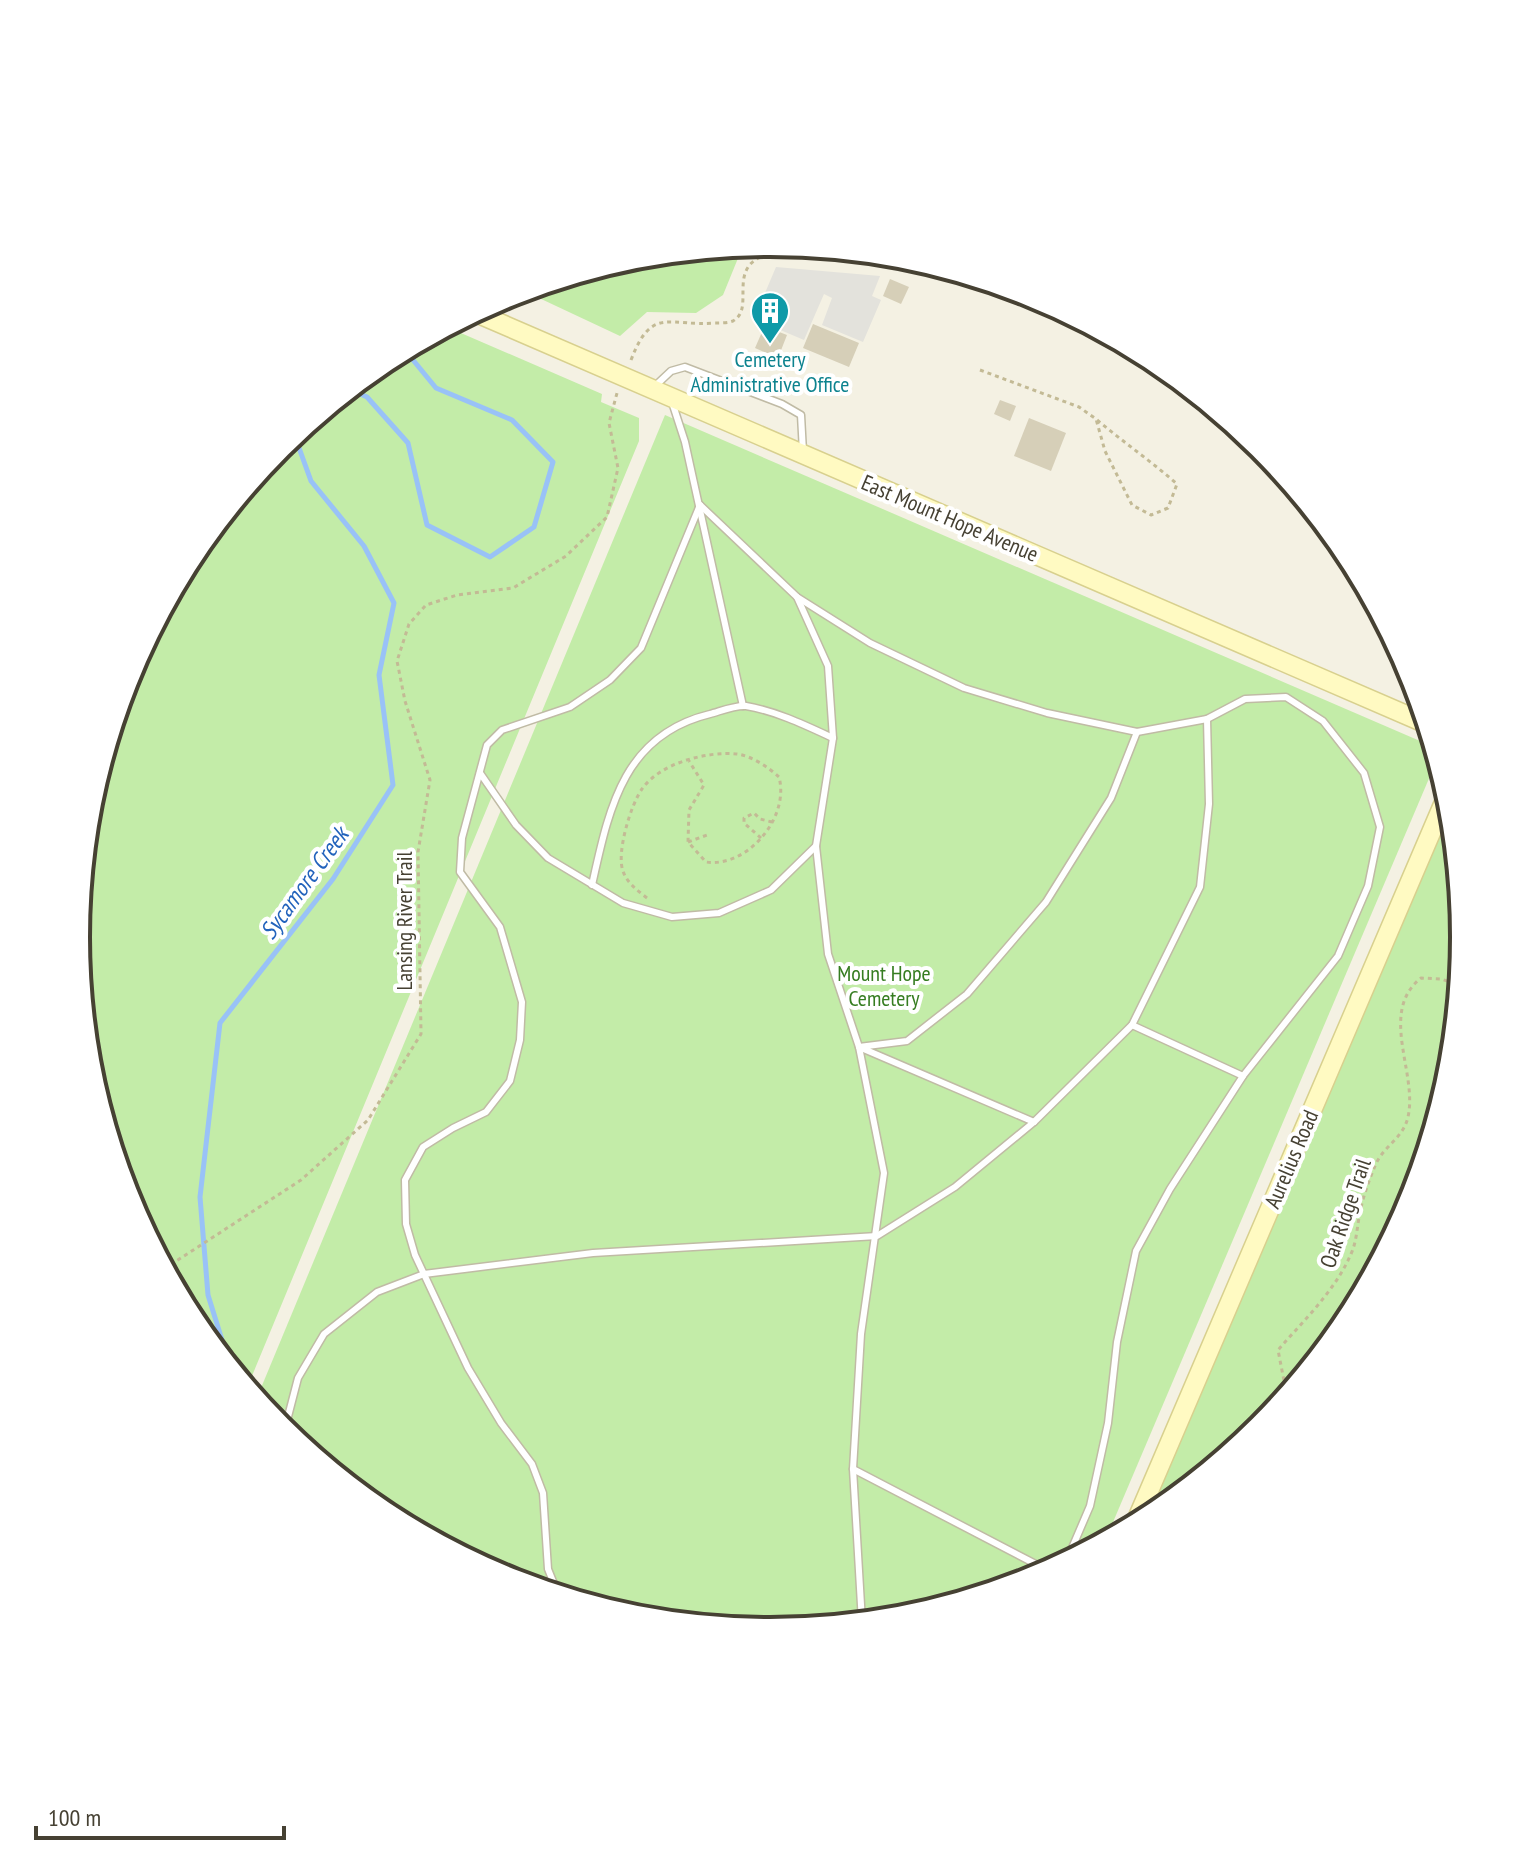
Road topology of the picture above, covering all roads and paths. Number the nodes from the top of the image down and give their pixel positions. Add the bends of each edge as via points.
1 (761, 257) edge
2 (489, 318) edge
3 (633, 356) dead end
4 (980, 370) dead end
5 (652, 390) junction
6 (617, 393) dead end
7 (672, 400) junction
8 (1096, 419) junction
9 (803, 455) junction
10 (700, 505) junction
11 (797, 597) junction
12 (743, 706) junction
13 (1414, 718) edge
14 (1207, 719) junction
15 (1137, 732) junction
16 (833, 738) junction
17 (689, 761) junction
18 (480, 773) junction
19 (1439, 815) edge
20 (772, 822) junction
21 (707, 835) dead end
22 (761, 838) junction
23 (688, 842) junction
24 (816, 846) junction
25 (592, 885) junction
26 (672, 917) junction
27 (1449, 982) edge
28 (1132, 1025) junction
29 (859, 1047) junction
30 (1243, 1076) junction
31 (1034, 1122) junction
32 (877, 1236) junction
33 (173, 1263) edge
34 (424, 1274) junction
35 (1284, 1381) edge
36 (288, 1417) edge
37 (853, 1469) junction
38 (1143, 1505) edge
39 (1073, 1546) edge
40 (1034, 1563) edge
41 (553, 1582) edge
42 (861, 1611) edge

1 - 3 path via 743,274 738,317 701,325 666,320 644,331
2 - 5 street, East Mount Hope Avenue
4 - 8 path via 1079,407
5 - 7 street, East Mount Hope Avenue
5 - 9 lane via 671,371 685,367 782,404 801,415
6 - 33 path, Lansing River Trail via 609,423 618,468 607,517 566,556 513,588 426,605 409,624 397,661 430,780 418,852 421,1034 368,1120 301,1180
7 - 9 street, East Mount Hope Avenue
7 - 10 lane
8 - 8 path via 1105,451 1132,505 1151,515 1168,508 1177,484
9 - 13 street, East Mount Hope Avenue
10 - 11 lane
10 - 12 lane
10 - 18 lane via 641,648 610,680 570,707 502,730 487,745
11 - 15 lane via 870,643 964,688
11 - 16 lane via 828,666
12 - 16 lane
12 - 25 lane via 699,716 658,735 612,803
14 - 15 lane
14 - 28 lane via 1209,804 1200,887
14 - 30 lane via 1245,699 1286,697 1323,721 1364,773 1380,827 1368,886 1338,956
15 - 29 lane via 1111,798 1046,902 967,994 907,1041
16 - 24 lane
17 - 20 path via 739,754 767,767 782,786
17 - 23 path via 704,785 689,810
17 - 26 path via 664,769 642,788 621,851 622,870 632,886
18 - 25 lane via 516,825 548,858
18 - 34 lane via 462,838 460,872 500,927 522,1002 520,1040 510,1081 486,1112 423,1147 405,1180 406,1224
19 - 38 street, Aurelius Road
20 - 22 path
20 - 22 path via 754,813 744,818
21 - 23 path
22 - 23 path via 733,861 716,863 706,862
24 - 26 lane via 771,890 719,913
24 - 29 lane via 828,954
25 - 26 lane via 623,903
27 - 35 path, Oak Ridge Trail via 1421,978 1412,985 1399,1030 1408,1121 1376,1163 1353,1251 1336,1284 1278,1350
28 - 30 lane
28 - 31 lane
29 - 31 lane
29 - 32 lane via 884,1173
30 - 39 lane via 1136,1251 1117,1342 1108,1423 1090,1506
31 - 32 lane via 955,1187
32 - 34 lane via 593,1253
32 - 37 lane via 861,1334
34 - 36 lane via 377,1292 324,1334 298,1378
34 - 41 lane via 468,1368 532,1464 543,1493
37 - 40 lane
37 - 42 lane

